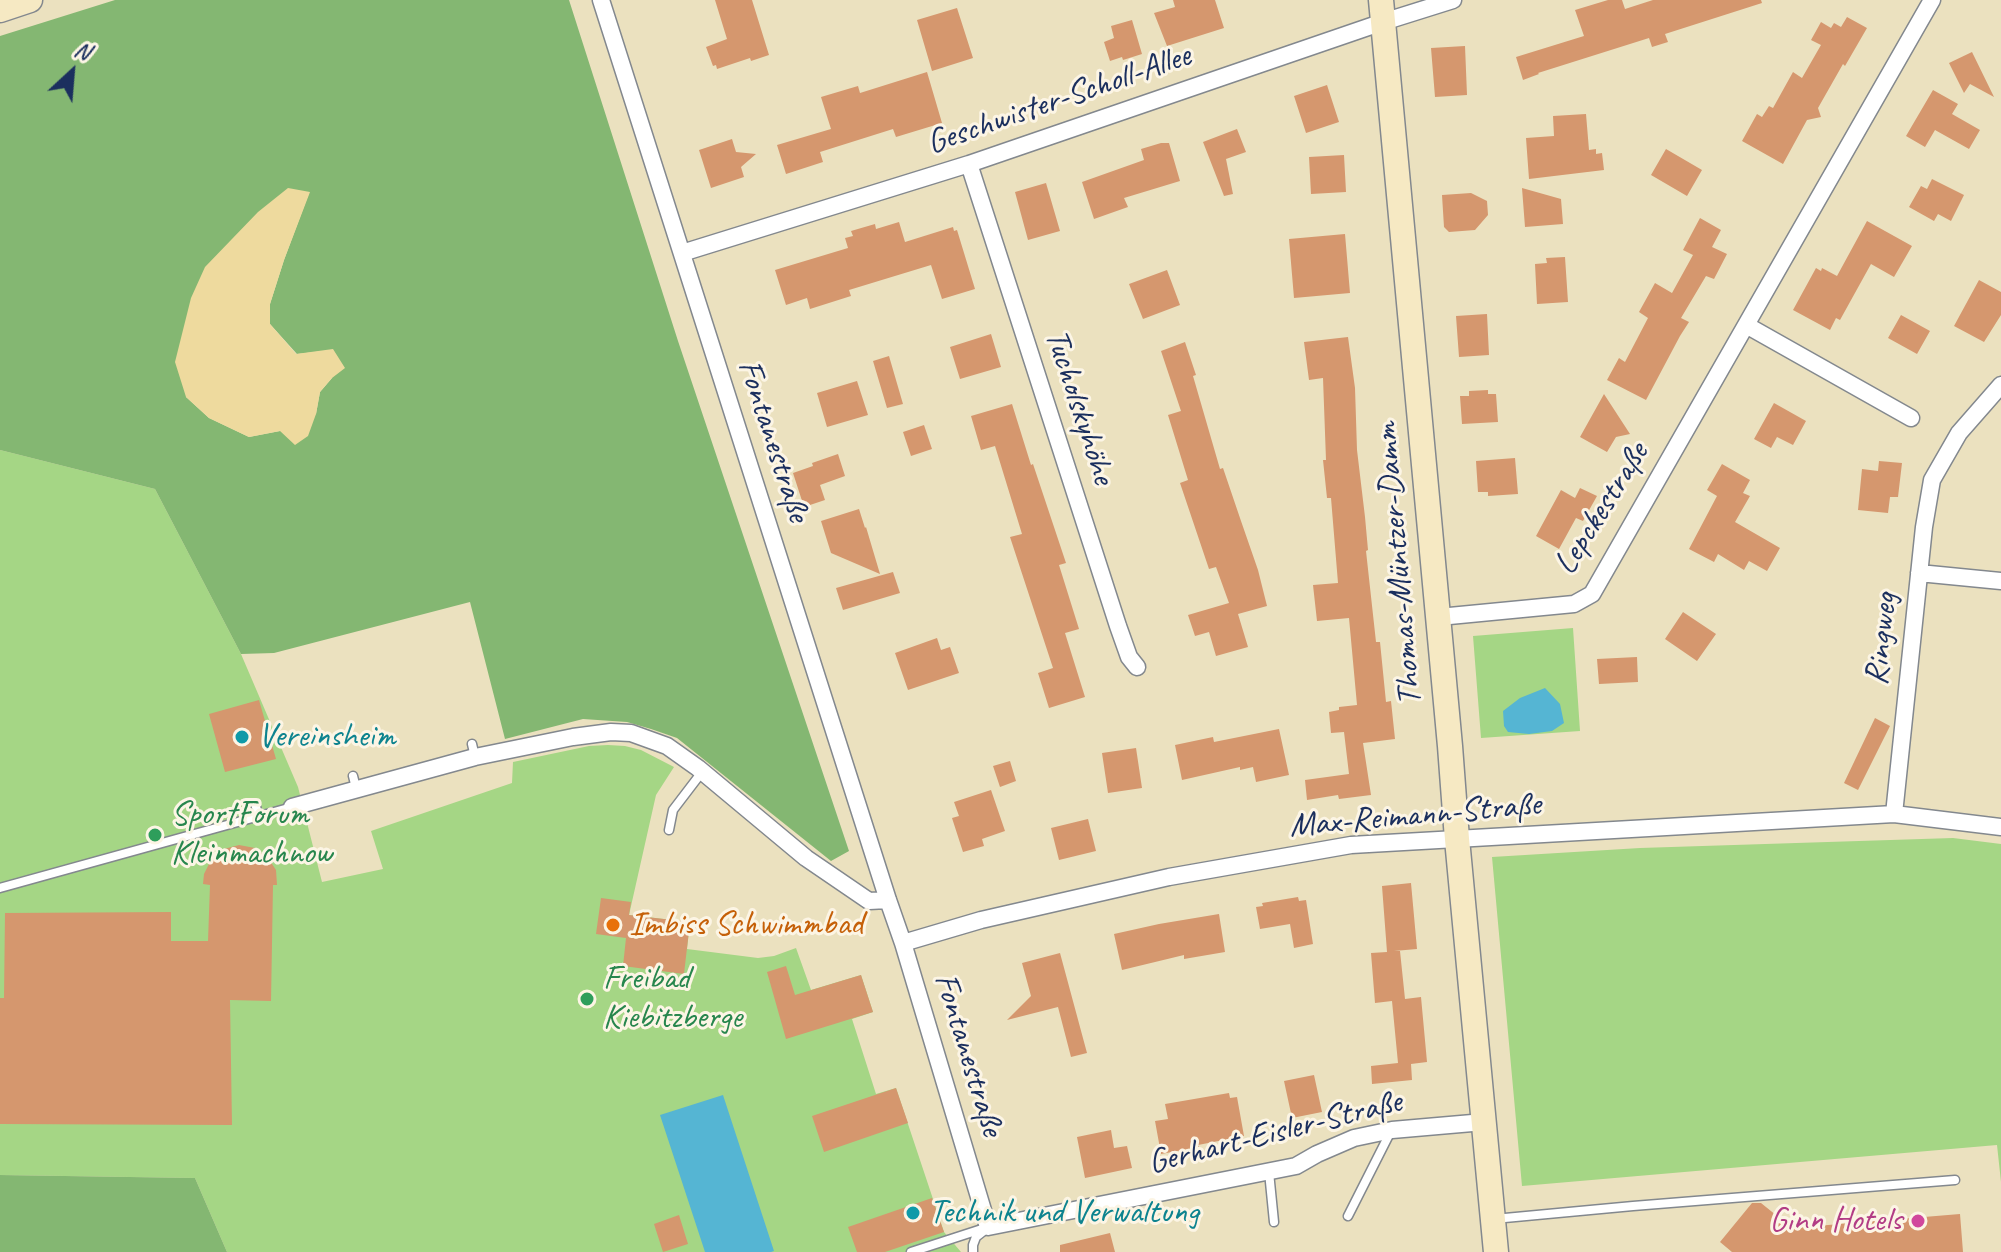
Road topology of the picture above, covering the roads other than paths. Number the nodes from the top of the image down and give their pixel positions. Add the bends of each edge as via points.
1 (30, 0) edge
2 (601, 0) edge
3 (1453, 0) edge
4 (1932, 0) edge
5 (0, 10) edge
6 (1382, 11) edge
7 (969, 164) junction
8 (682, 253) junction
9 (1746, 325) junction
10 (2001, 385) edge
11 (1911, 418) dead end
12 (1919, 573) junction
13 (2001, 581) edge
14 (1439, 617) junction
15 (1137, 667) dead end
16 (703, 771) junction
17 (255, 804) dead end
18 (292, 807) joint
19 (1894, 814) junction
20 (259, 816) junction
21 (2001, 827) edge
22 (669, 830) dead end
23 (1457, 839) junction
24 (0, 888) edge
25 (888, 900) junction
26 (903, 943) junction
27 (1484, 1122) junction
28 (1392, 1130) junction
29 (1269, 1172) junction
30 (1955, 1180) dead end
31 (1348, 1216) dead end
32 (1494, 1220) junction
33 (1274, 1222) dead end
34 (988, 1227) junction
35 (911, 1252) edge
36 (973, 1252) edge
37 (1496, 1252) edge

1 - 5 street
2 - 8 street, Fontanestraße
3 - 6 street, Geschwister-Scholl-Allee
4 - 9 street, Lepckestraße
6 - 7 street, Geschwister-Scholl-Allee
6 - 14 street, Thomas-Müntzer-Damm
7 - 8 street, Geschwister-Scholl-Allee
7 - 15 street, Tucholskyhöhe via 1122,637
8 - 25 street, Fontanestraße
9 - 11 street
9 - 14 street, Lepckestraße via 1592,594 1574,604
10 - 12 street, Ringweg via 1959,433 1932,480
12 - 13 street
12 - 19 street, Ringweg
14 - 23 street, Thomas-Müntzer-Damm
16 - 18 street via 667,746 611,732 473,750 354,782
16 - 22 lane via 673,810
16 - 25 street via 806,858 869,901
17 - 20 lane
18 - 20 lane
19 - 21 street
19 - 23 street, Max-Reimann-Straße
20 - 24 lane
23 - 26 street, Max-Reimann-Straße via 1351,845 1169,877
23 - 27 street, Thomas-Müntzer-Damm
25 - 26 street, Fontanestraße
26 - 34 street, Fontanestraße
27 - 28 street, Gerhart-Eisler-Straße
27 - 32 street, Thomas-Müntzer-Damm
28 - 29 street, Gerhart-Eisler-Straße via 1354,1138 1296,1166
28 - 31 lane
29 - 33 lane
29 - 34 street, Gerhart-Eisler-Straße
30 - 32 lane
32 - 37 street, Thomas-Müntzer-Damm
34 - 35 lane
34 - 36 lane via 976,1237

